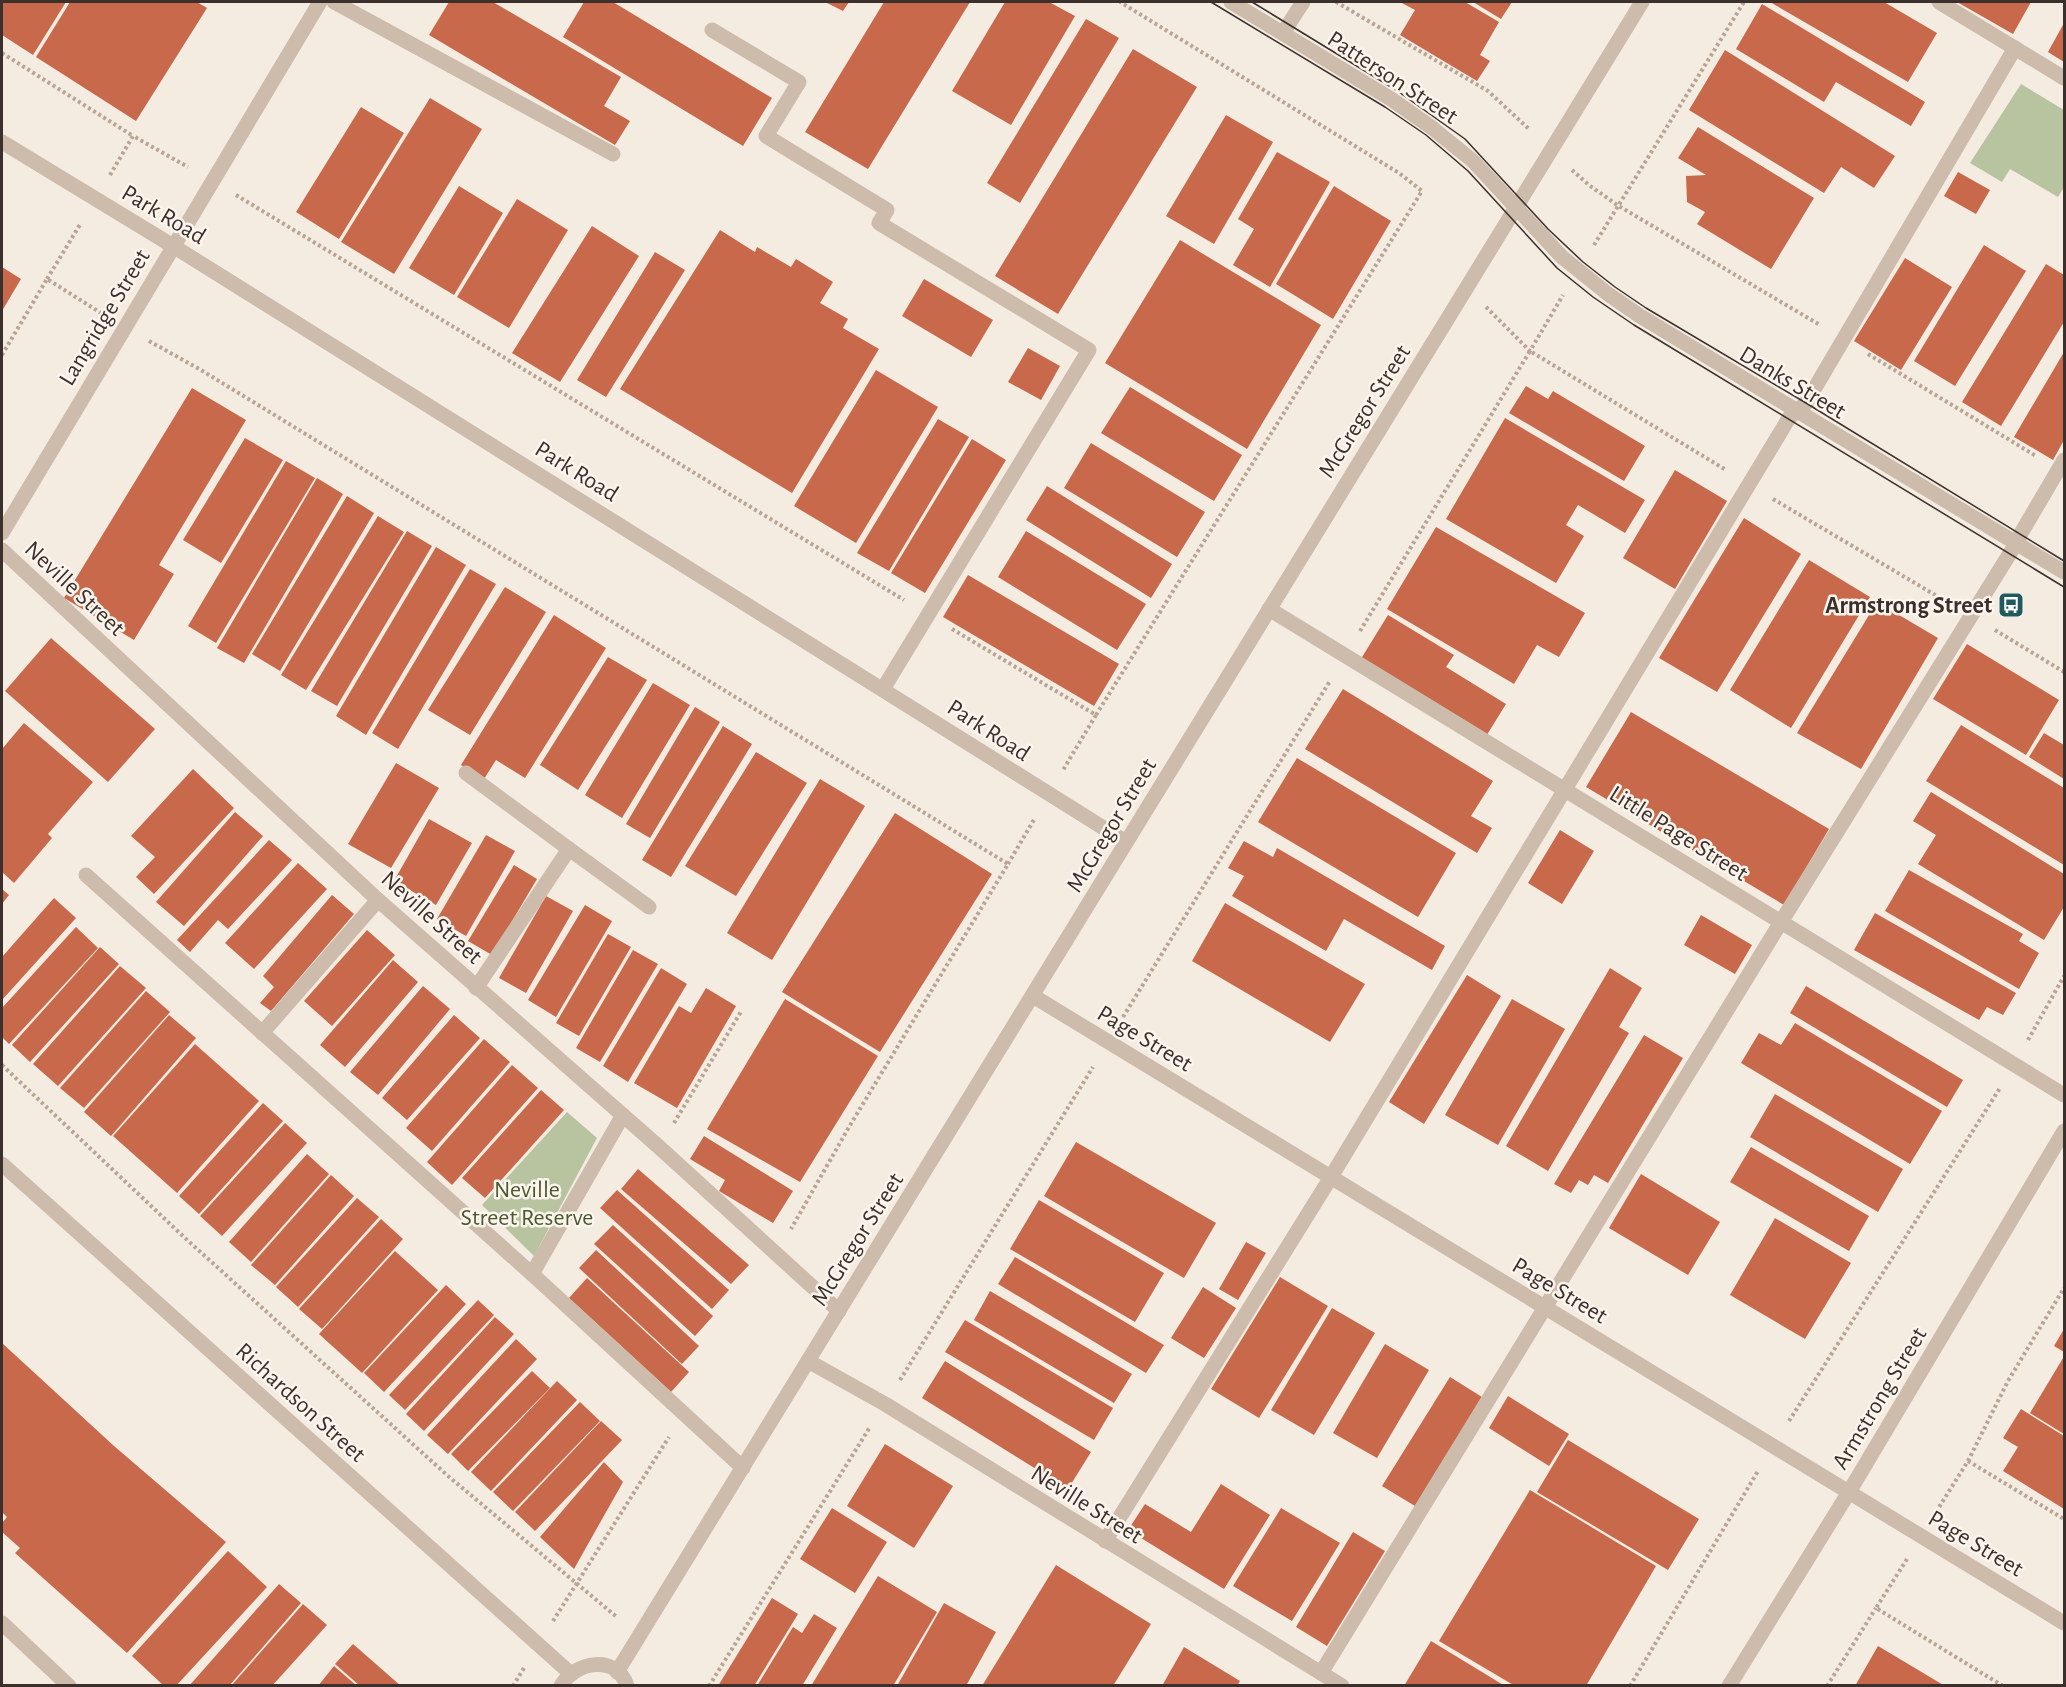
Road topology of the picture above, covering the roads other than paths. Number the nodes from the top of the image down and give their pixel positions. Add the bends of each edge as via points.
1 (320, 2) edge
2 (334, 2) edge
3 (1231, 2) edge
4 (1303, 2) edge
5 (1642, 2) edge
6 (1939, 2) edge
7 (712, 30) dead end
8 (1283, 33) junction
9 (2015, 48) junction
10 (2064, 78) edge
11 (2, 142) edge
12 (613, 154) dead end
13 (1516, 208) junction
14 (173, 246) junction
15 (1798, 411) junction
16 (2062, 465) edge
17 (2, 533) edge
18 (2017, 542) junction
19 (2, 550) edge
20 (2064, 572) edge
21 (1269, 609) junction
22 (883, 689) junction
23 (466, 772) dead end
24 (1565, 790) junction
25 (1126, 842) junction
26 (569, 849) junction
27 (86, 875) dead end
28 (378, 900) junction
29 (649, 907) dead end
30 (1781, 922) junction
31 (476, 988) junction
32 (1033, 996) junction
33 (262, 1033) junction
34 (2064, 1095) edge
35 (623, 1115) junction
36 (2064, 1131) edge
37 (2, 1164) edge
38 (1331, 1177) junction
39 (532, 1274) junction
40 (1545, 1307) junction
41 (839, 1311) junction
42 (808, 1361) junction
43 (743, 1468) junction
44 (1849, 1492) junction
45 (1105, 1541) junction
46 (2, 1623) edge
47 (2064, 1623) edge
48 (617, 1672) junction
49 (1321, 1673) junction
50 (566, 1679) edge
51 (69, 1686) edge
52 (627, 1686) edge
53 (1342, 1686) edge
54 (1729, 1686) edge

1 - 14 street, Langridge Street
2 - 12 street
3 - 8 street, Patterson Street
4 - 8 street
5 - 13 street, McGregor Street
6 - 9 street
7 - 22 street via 799,82 766,136 887,210 879,223 1089,350
8 - 13 street, Patterson Street via 1431,127 1473,161
9 - 10 street
9 - 15 street
11 - 14 street, Park Road
13 - 15 street, Danks Street via 1578,271 1640,316
13 - 21 street, McGregor Street
14 - 17 street, Langridge Street
14 - 22 street, Park Road
15 - 18 street, Danks Street
15 - 24 street via 1789,418
16 - 18 street
18 - 20 street, Danks Street
18 - 30 street
19 - 28 street, Neville Street
21 - 24 street, Little Page Street
21 - 25 street, McGregor Street
22 - 25 street, Park Road
23 - 26 street
24 - 30 street, Little Page Street
24 - 38 street
25 - 32 street, McGregor Street
26 - 29 street
26 - 31 street
27 - 33 street
28 - 31 street, Neville Street
28 - 33 street
30 - 34 street, Little Page Street
30 - 40 street
31 - 35 street, Neville Street
32 - 38 street, Page Street
32 - 41 street, McGregor Street
33 - 39 street
35 - 39 street
35 - 41 street, Neville Street
36 - 44 street, Armstrong Street
37 - 50 street, Richardson Street via 538,1644
38 - 40 street, Page Street
38 - 45 street
39 - 43 street
40 - 44 street, Page Street
40 - 49 street
41 - 42 street, McGregor Street
42 - 43 street, McGregor Street
42 - 45 street, Neville Street via 885,1404
43 - 48 street, McGregor Street
44 - 47 street, Page Street
44 - 54 street, Armstrong Street
45 - 49 street, Neville Street
46 - 51 street
48 - 50 street via 605,1665 592,1664 581,1666
48 - 52 street
49 - 53 street, Neville Street

